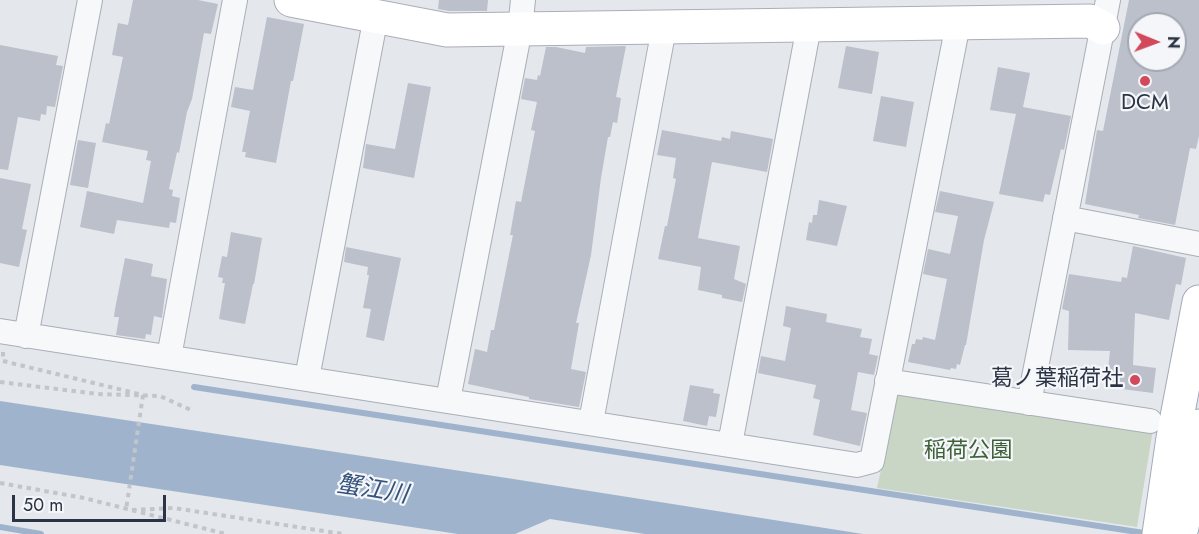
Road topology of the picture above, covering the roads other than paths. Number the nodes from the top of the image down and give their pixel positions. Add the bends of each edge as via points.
1 (90, 0) edge
2 (235, 0) edge
3 (291, 0) edge
4 (1106, 14) edge
5 (521, 15) edge
6 (376, 16) junction
7 (958, 24) junction
8 (809, 26) junction
9 (664, 28) junction
10 (1065, 218) junction
11 (1199, 244) edge
12 (1199, 302) edge
13 (1, 331) edge
14 (26, 336) junction
15 (169, 357) junction
16 (308, 378) junction
17 (887, 381) junction
18 (448, 400) junction
19 (1029, 403) junction
20 (1150, 421) dead end
21 (591, 422) junction
22 (1199, 426) edge
23 (730, 444) junction
24 (1159, 534) edge
25 (1181, 534) edge

1 - 14 street
2 - 15 street
3 - 6 street
4 - 7 street via 1090,21
4 - 10 street
5 - 6 street via 447,30
5 - 9 street
5 - 18 street
6 - 16 street
7 - 8 street
7 - 17 street
8 - 9 street
8 - 23 street
9 - 21 street
10 - 11 street
10 - 19 street
12 - 24 street
13 - 14 street
14 - 15 street
15 - 16 street
16 - 18 street
17 - 19 street
17 - 23 street via 872,461 858,465
18 - 21 street
19 - 20 street
21 - 23 street
22 - 25 street

